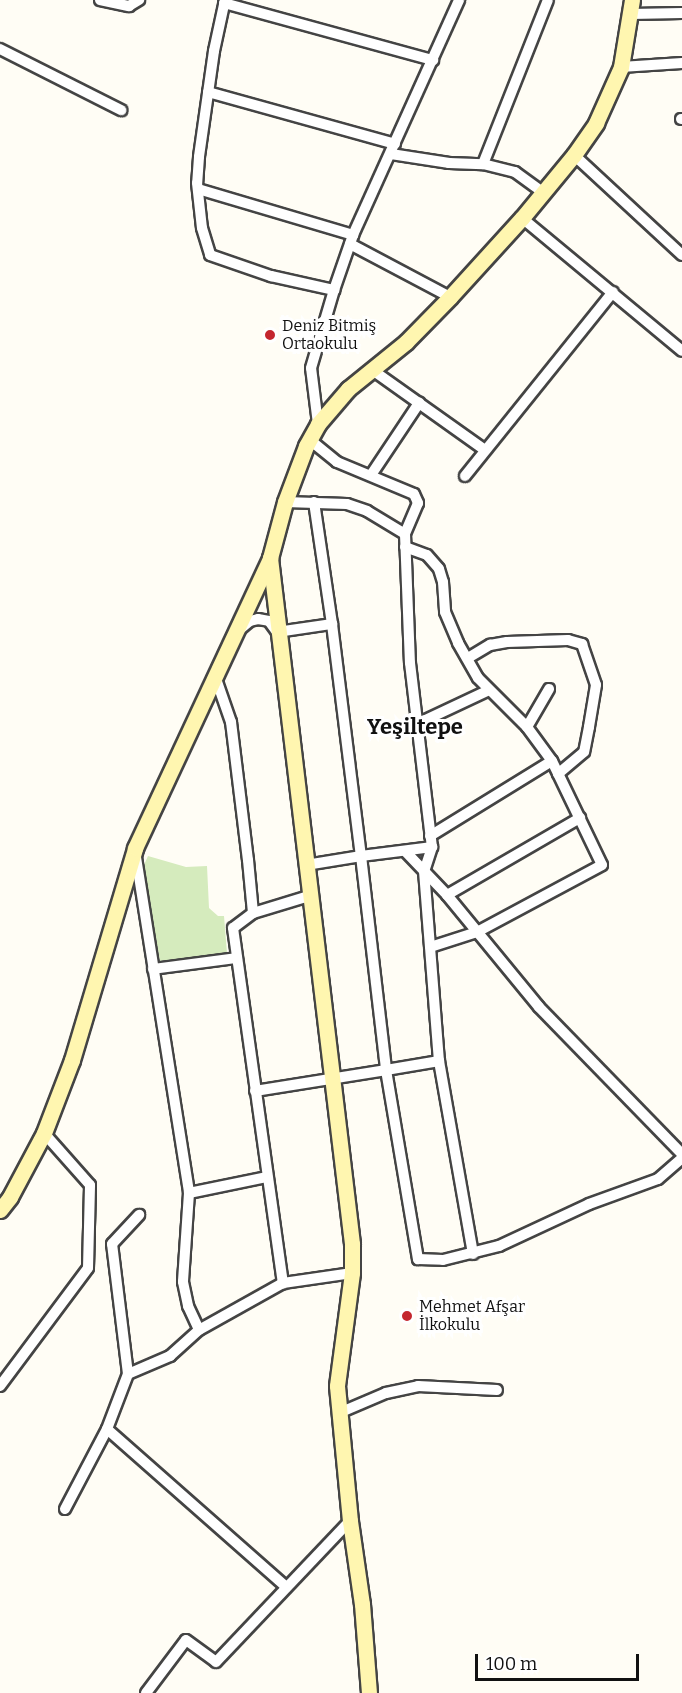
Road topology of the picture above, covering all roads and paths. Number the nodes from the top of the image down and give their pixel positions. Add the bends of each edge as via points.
1 (100, 0) edge
2 (139, 0) edge
3 (459, 0) edge
4 (548, 0) edge
5 (224, 1) edge
6 (632, 7) edge
7 (682, 13) edge
8 (0, 49) edge
9 (433, 60) junction
10 (682, 63) edge
11 (621, 67) junction
12 (208, 92) junction
13 (120, 110) dead end
14 (393, 149) junction
15 (574, 155) junction
16 (483, 164) junction
17 (198, 189) junction
18 (543, 192) junction
19 (522, 218) junction
20 (352, 240) junction
21 (682, 255) edge
22 (334, 290) junction
23 (613, 292) junction
24 (450, 297) junction
25 (682, 351) edge
26 (371, 369) junction
27 (419, 403) junction
28 (318, 424) junction
29 (310, 440) junction
30 (484, 450) junction
31 (371, 475) junction
32 (465, 476) dead end
33 (285, 502) junction
34 (314, 502) junction
35 (405, 534) junction
36 (405, 547) junction
37 (270, 558) junction
38 (332, 624) junction
39 (277, 632) junction
40 (234, 634) junction
41 (468, 658) junction
42 (215, 676) junction
43 (549, 689) dead end
44 (489, 690) junction
45 (419, 723) junction
46 (527, 727) junction
47 (552, 761) junction
48 (558, 774) junction
49 (580, 818) junction
50 (431, 842) junction
51 (135, 848) junction
52 (405, 851) junction
53 (361, 856) junction
54 (306, 865) junction
55 (424, 871) junction
56 (447, 895) junction
57 (309, 896) junction
58 (253, 913) junction
59 (477, 932) junction
60 (430, 947) junction
61 (236, 958) junction
62 (153, 969) junction
63 (439, 1061) junction
64 (386, 1070) junction
65 (333, 1080) junction
66 (255, 1091) junction
67 (44, 1133) junction
68 (682, 1156) edge
69 (267, 1177) junction
70 (189, 1193) junction
71 (0, 1210) edge
72 (139, 1215) dead end
73 (473, 1254) junction
74 (352, 1273) junction
75 (283, 1283) junction
76 (199, 1330) junction
77 (128, 1374) junction
78 (0, 1386) edge
79 (497, 1390) dead end
80 (339, 1413) junction
81 (106, 1430) junction
82 (65, 1509) dead end
83 (350, 1521) junction
84 (286, 1587) junction
85 (146, 1693) edge
86 (369, 1693) edge

1 - 2 street via 129,6
3 - 9 street
4 - 16 street
5 - 9 street
5 - 12 street
6 - 7 street
6 - 11 street
8 - 13 street
9 - 14 street
10 - 11 street
11 - 15 street via 596,123
12 - 14 street
12 - 17 street
14 - 16 street via 449,163
14 - 20 street
15 - 18 street
15 - 21 street
16 - 18 street via 515,172
17 - 20 street
17 - 22 street via 202,228 210,255 271,276
18 - 19 street
19 - 23 street
19 - 24 street
20 - 22 street
20 - 24 street
22 - 28 street via 311,368
23 - 25 street
23 - 30 street
24 - 26 street via 406,342
26 - 27 street
26 - 28 street
27 - 30 street
27 - 31 street
28 - 29 street
29 - 31 street via 337,462
29 - 33 street
30 - 32 street
31 - 35 street via 418,499
33 - 34 street
33 - 37 street
34 - 35 street via 347,504 367,511
34 - 38 street
35 - 36 street
36 - 41 street via 427,555 439,569 446,612
36 - 45 street via 410,663
37 - 39 street
37 - 40 street
38 - 39 street
38 - 53 street
39 - 40 street via 270,621 258,619
39 - 54 street
40 - 42 street
41 - 44 street
41 - 48 street via 490,645 507,642 568,640 582,644 596,685 589,727 584,752
42 - 51 street
42 - 58 street via 231,722
43 - 46 street
44 - 45 street
44 - 46 street
45 - 50 street
46 - 47 street
47 - 48 street
47 - 50 street
48 - 49 street
49 - 56 street
49 - 59 street via 602,865
50 - 52 street
50 - 55 street
51 - 62 street
51 - 67 street via 72,1060
52 - 53 street
52 - 55 street
53 - 54 street
53 - 64 street
54 - 57 street
55 - 56 street
55 - 60 street
56 - 59 street
57 - 58 street
57 - 65 street
58 - 61 street via 233,928
59 - 60 street
59 - 68 street via 539,1007
60 - 63 street
61 - 62 street
61 - 66 street
62 - 70 street
63 - 64 street
63 - 73 street
64 - 65 street
64 - 73 street via 418,1258 443,1260
65 - 66 street
65 - 74 street
66 - 69 street
67 - 71 street
67 - 78 street via 90,1185 88,1268
68 - 73 street via 658,1179
69 - 70 street
69 - 75 street
70 - 76 street via 183,1282
72 - 77 street via 112,1244
74 - 75 street
74 - 80 street via 337,1386
75 - 76 street
76 - 77 street via 170,1356
77 - 81 street
79 - 80 street via 418,1386 386,1393
80 - 83 street
81 - 82 street
81 - 84 street
83 - 84 street
83 - 86 street
84 - 85 street via 216,1662 186,1640

